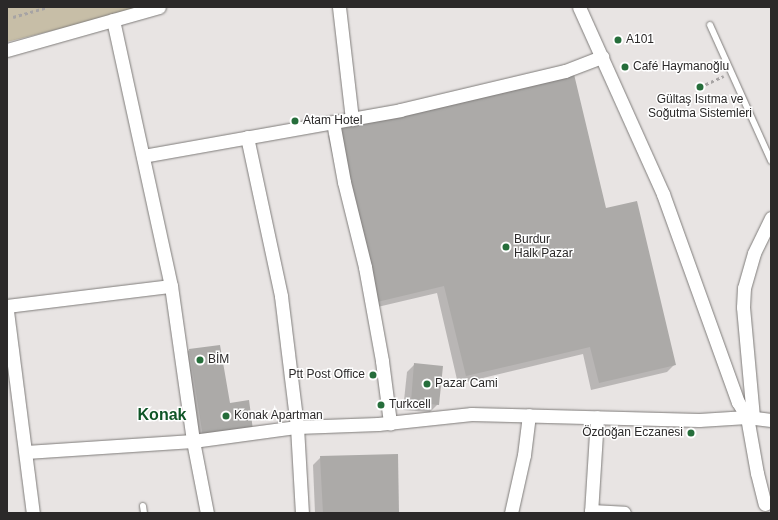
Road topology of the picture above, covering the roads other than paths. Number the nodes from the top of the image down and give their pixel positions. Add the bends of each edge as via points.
1 (159, 7) edge
2 (339, 7) edge
3 (579, 7) edge
4 (113, 20) junction
5 (710, 25) dead end
6 (7, 50) edge
7 (602, 57) junction
8 (352, 118) junction
9 (333, 122) junction
10 (247, 137) junction
11 (143, 156) junction
12 (771, 161) edge
13 (771, 218) edge
14 (171, 286) junction
15 (7, 306) edge
16 (7, 311) edge
17 (529, 415) junction
18 (597, 417) junction
19 (750, 417) junction
20 (771, 420) edge
21 (390, 423) junction
22 (297, 427) junction
23 (193, 441) junction
24 (26, 452) junction
25 (143, 506) dead end
26 (766, 506) edge
27 (591, 512) edge
28 (33, 513) edge
29 (144, 513) edge
30 (207, 513) edge
31 (302, 513) edge
32 (511, 513) edge
33 (624, 513) edge

1 - 4 street
2 - 8 street
3 - 7 street
4 - 6 street
4 - 11 street
5 - 12 lane
7 - 8 street via 565,71 400,110
7 - 19 street via 663,194 738,402
8 - 9 street
9 - 10 street
9 - 21 street via 344,182 365,268
10 - 11 street
10 - 22 street via 281,296
11 - 14 street
13 - 19 street via 754,253 744,288
14 - 15 street
14 - 23 street
16 - 24 street
17 - 18 street
17 - 21 street via 470,414
17 - 32 street via 524,455
18 - 19 street via 698,420
18 - 27 street
19 - 20 street
19 - 26 street via 757,473
21 - 22 street
22 - 23 street
22 - 31 street
23 - 24 street
23 - 30 street
24 - 28 street
25 - 29 lane
27 - 33 street

